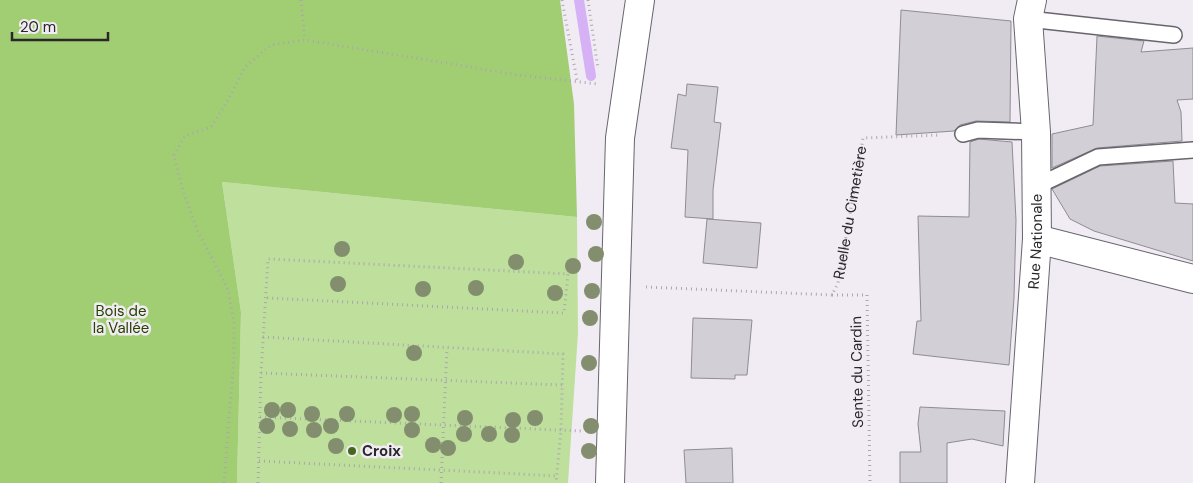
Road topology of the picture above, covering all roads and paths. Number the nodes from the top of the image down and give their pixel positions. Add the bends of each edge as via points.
1 (301, 0) edge
2 (562, 0) edge
3 (640, 0) edge
4 (1030, 9) edge
5 (1174, 36) dead end
6 (305, 40) junction
7 (577, 80) junction
8 (601, 84) dead end
9 (1036, 132) junction
10 (963, 134) joint
11 (1193, 150) edge
12 (1037, 186) junction
13 (1038, 239) junction
14 (1193, 279) edge
15 (667, 288) dead end
16 (832, 295) junction
17 (267, 298) junction
18 (263, 337) junction
19 (447, 348) junction
20 (261, 373) junction
21 (446, 380) junction
22 (562, 385) junction
23 (260, 417) junction
24 (444, 425) junction
25 (561, 430) junction
26 (612, 432) junction
27 (259, 461) junction
28 (442, 470) junction
29 (557, 476) junction
30 (224, 483) edge
31 (258, 483) edge
32 (441, 483) edge
33 (556, 483) edge
34 (610, 483) edge
35 (870, 483) edge
36 (1020, 483) edge

1 - 6 path
2 - 7 path
3 - 26 street via 620,138
4 - 5 lane
4 - 9 street, Rue Nationale
6 - 7 path via 520,75
6 - 30 path via 270,45 245,67 211,127 185,136 174,154 197,230 228,289 232,315 234,357
7 - 8 path
9 - 10 lane via 978,130
9 - 12 street, Rue Nationale
10 - 16 path, Ruelle du Cimetière via 863,138 838,283
11 - 12 lane via 1098,157
12 - 13 street, Rue Nationale
13 - 14 street
13 - 36 street, Rue Nationale
15 - 16 path, Ruelle du Cimetière
16 - 35 path, Sente du Cardin via 867,295
17 - 17 path via 268,259 568,274 564,313
17 - 18 path
18 - 19 path
18 - 20 path
19 - 21 path
19 - 22 path via 562,354
20 - 21 path
20 - 23 path
21 - 22 path
21 - 24 path
22 - 25 path
23 - 24 path
23 - 27 path
24 - 25 path
24 - 28 path
25 - 26 path
25 - 29 path
26 - 34 street
27 - 28 path
27 - 31 path
28 - 29 path
28 - 32 path
29 - 33 path

